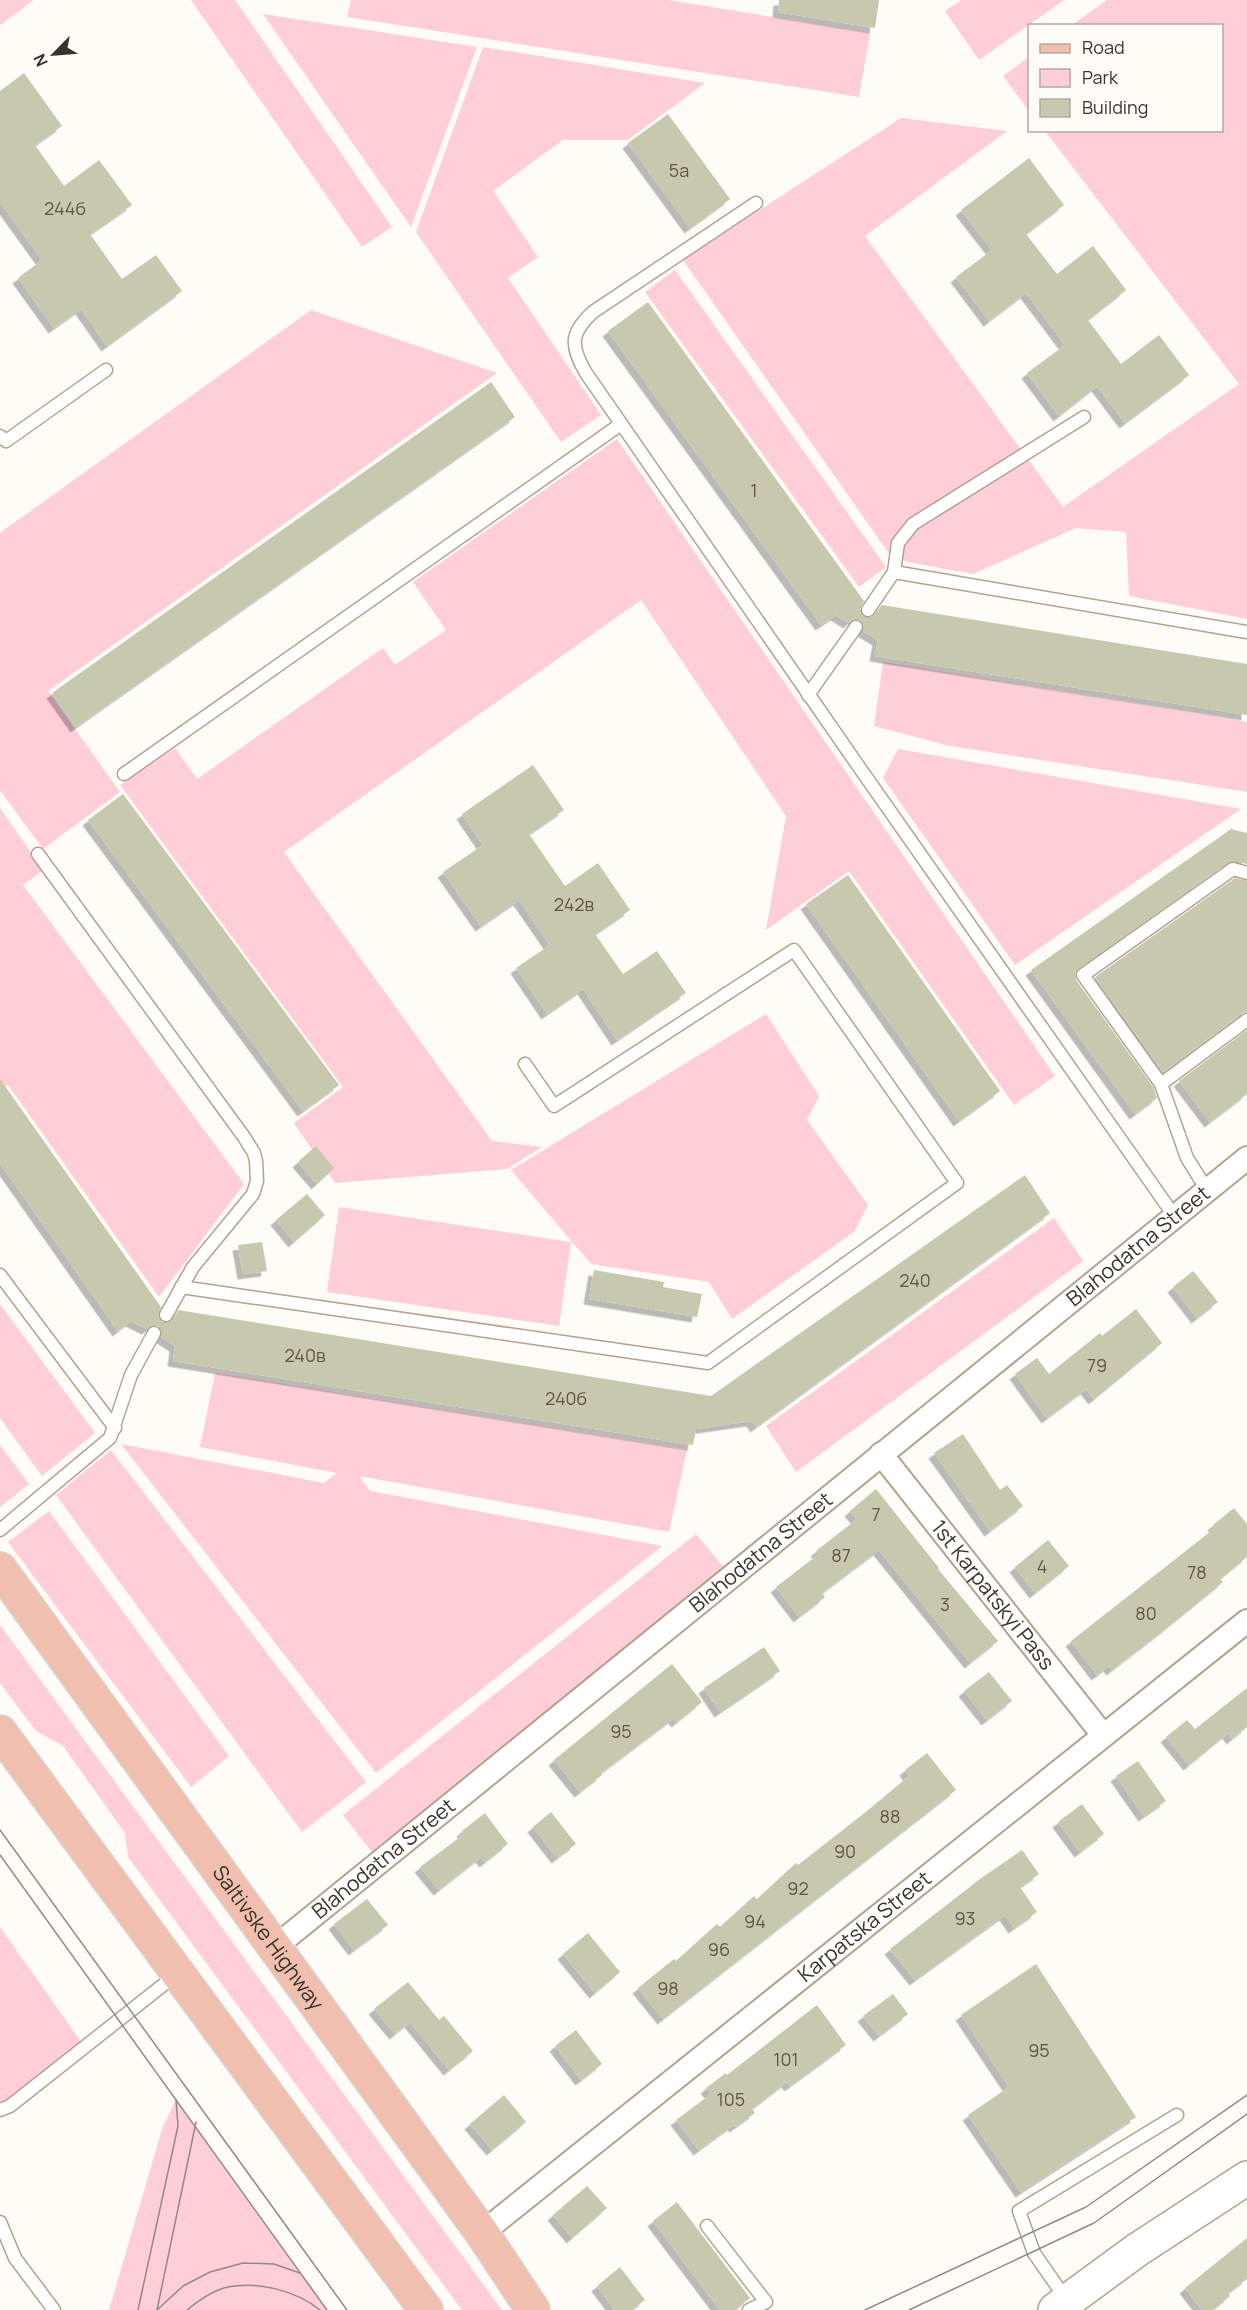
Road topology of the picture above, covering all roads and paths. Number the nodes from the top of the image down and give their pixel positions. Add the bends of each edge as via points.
1 (756, 203) dead end
2 (106, 370) dead end
3 (1084, 417) dead end
4 (621, 424) junction
5 (0, 436) edge
6 (894, 572) junction
7 (868, 609) dead end
8 (856, 627) dead end
9 (1247, 632) edge
10 (808, 694) junction
11 (124, 774) dead end
12 (38, 854) dead end
13 (1247, 873) edge
14 (1247, 1020) edge
15 (525, 1064) dead end
16 (1161, 1084) junction
17 (1247, 1158) edge
18 (1207, 1190) junction
19 (1174, 1217) junction
20 (0, 1275) edge
21 (181, 1287) junction
22 (166, 1315) dead end
23 (154, 1333) dead end
24 (115, 1428) junction
25 (881, 1454) junction
26 (0, 1530) edge
27 (0, 1569) edge
28 (1247, 1621) edge
29 (0, 1732) edge
30 (1103, 1735) junction
31 (275, 1947) junction
32 (178, 1973) junction
33 (0, 2110) edge
34 (1177, 2115) dead end
35 (1247, 2178) edge
36 (0, 2222) edge
37 (707, 2226) dead end
38 (482, 2233) junction
39 (768, 2306) edge
40 (1053, 2307) edge
41 (54, 2310) edge
42 (426, 2310) edge
43 (533, 2310) edge
44 (748, 2310) edge

1 - 4 lane via 596,310 580,326 574,342 578,358
2 - 5 lane via 6,441
3 - 6 lane via 913,524 898,543
4 - 10 lane
4 - 11 lane
6 - 7 lane
6 - 9 lane
8 - 10 lane
10 - 19 lane
12 - 21 lane via 255,1157 258,1173 253,1194
13 - 16 lane via 1233,869 1083,975
14 - 16 lane
15 - 21 lane via 554,1106 794,950 957,1183 708,1363
16 - 18 lane via 1187,1158
17 - 18 street, Blahodatna Street
18 - 19 street, Blahodatna Street
19 - 25 street, Blahodatna Street
20 - 24 lane
21 - 22 lane
23 - 24 lane via 131,1376
24 - 26 lane via 110,1438
25 - 30 street, 1st Karpatskyi Pass
25 - 31 street, Blahodatna Street
27 - 31 main road, Saltivske Highway
28 - 30 street, Karpatska Street
29 - 32 main road
30 - 38 street, Karpatska Street
31 - 38 main road, Saltivske Highway
32 - 33 lane
32 - 42 main road
34 - 40 lane via 1019,2211
35 - 40 main road
36 - 41 lane via 15,2258
37 - 39 lane
38 - 43 main road, Saltivske Highway
39 - 44 lane

